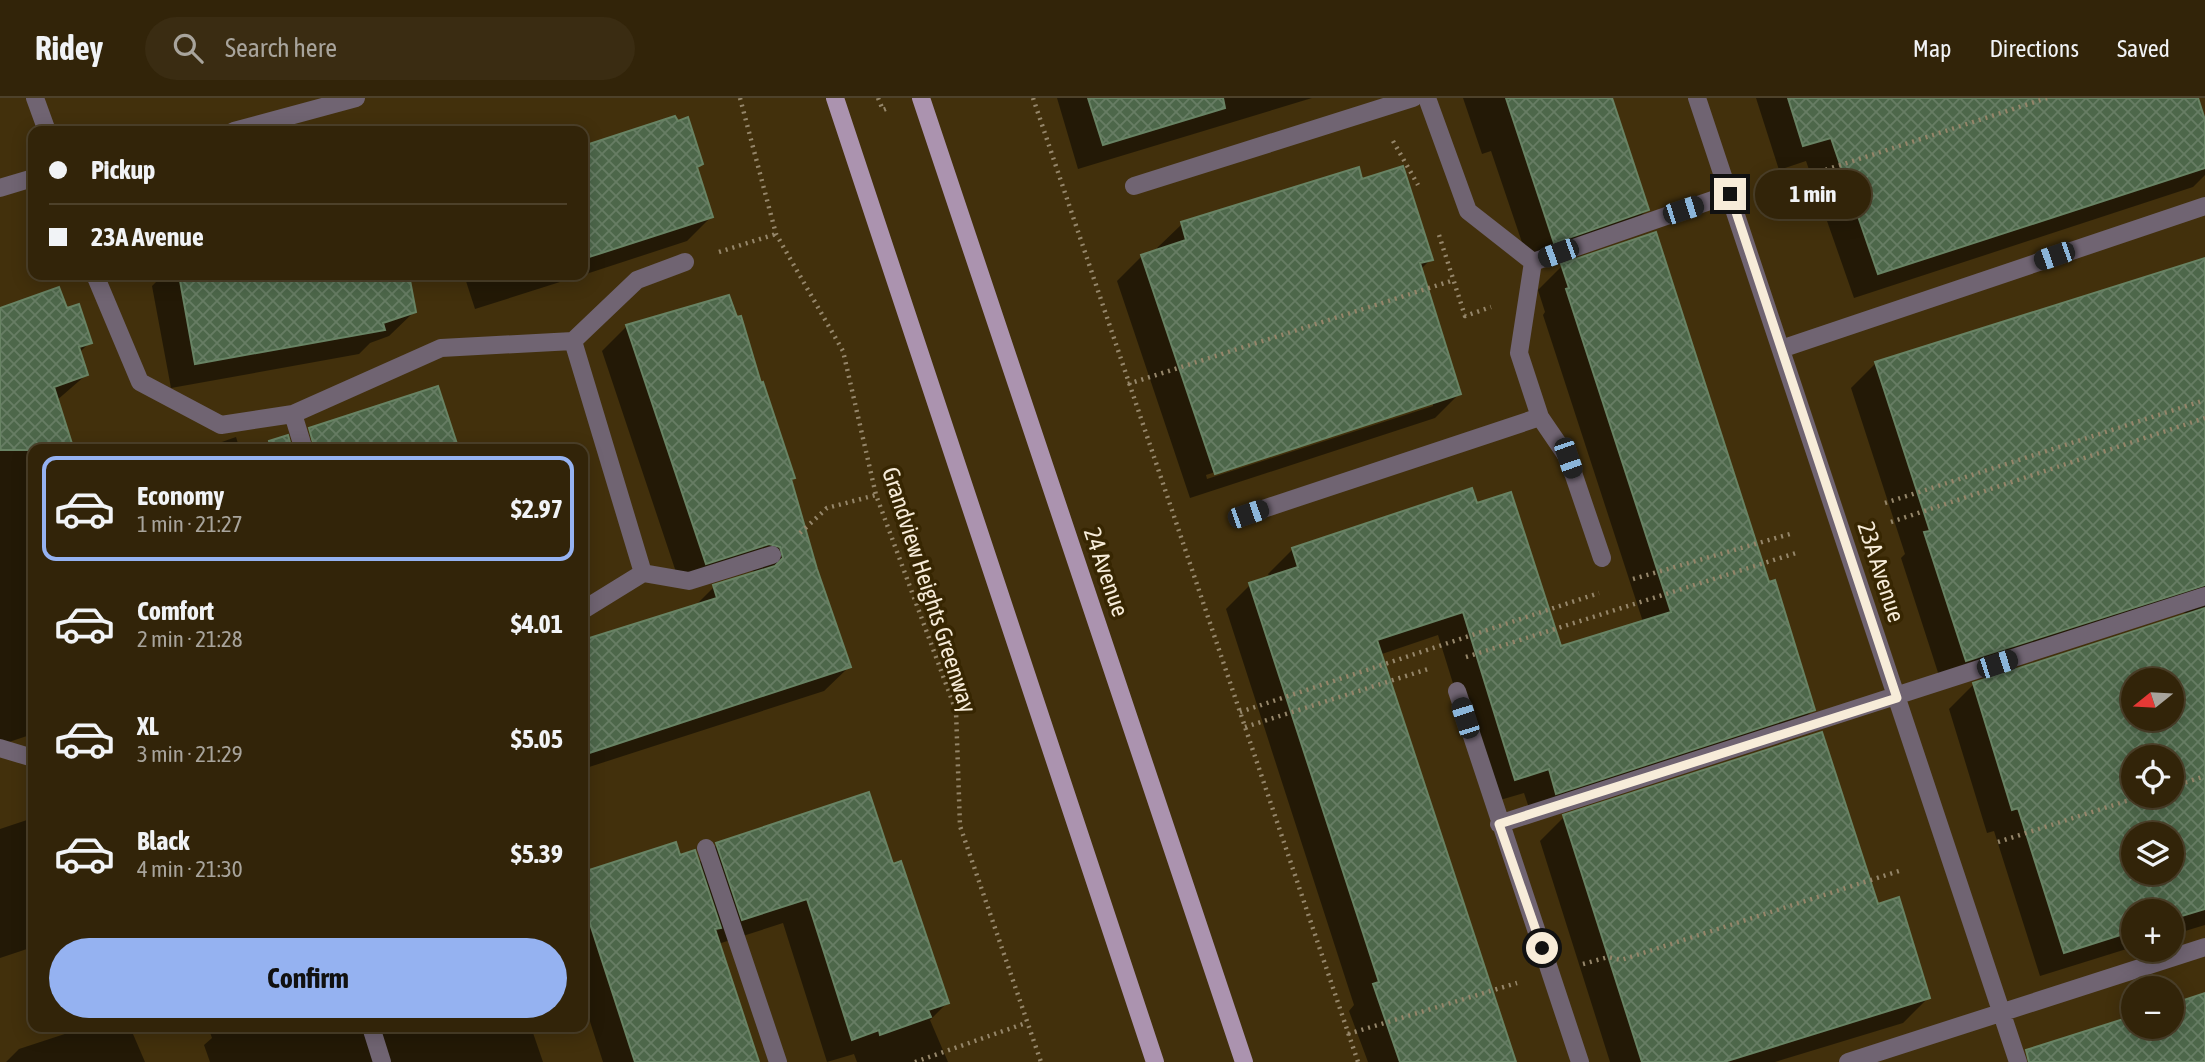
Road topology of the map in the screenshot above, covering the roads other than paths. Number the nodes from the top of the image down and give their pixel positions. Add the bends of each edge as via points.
1 (34, 98) edge
2 (356, 98) edge
3 (835, 98) edge
4 (921, 98) edge
5 (1413, 98) edge
6 (1427, 98) edge
7 (1697, 98) edge
8 (45, 126) edge
9 (252, 126) edge
10 (28, 180) edge
11 (1134, 186) dead end
12 (0, 188) edge
13 (1730, 194) junction
14 (2205, 206) edge
15 (685, 262) road end
16 (1533, 262) junction
17 (97, 280) edge
18 (573, 341) junction
19 (1781, 348) junction
20 (293, 414) junction
21 (1540, 417) junction
22 (302, 444) edge
23 (1248, 514) dead end
24 (772, 555) road end
25 (1602, 558) dead end
26 (643, 573) junction
27 (2205, 596) edge
28 (588, 607) edge
29 (1457, 691) dead end
30 (1897, 698) junction
31 (0, 745) edge
32 (28, 756) edge
33 (1499, 824) junction
34 (706, 848) dead end
35 (2205, 947) edge
36 (2001, 1014) junction
37 (372, 1032) edge
38 (382, 1062) edge
39 (778, 1062) edge
40 (1155, 1062) edge
41 (1244, 1062) edge
42 (1580, 1062) edge
43 (1847, 1062) edge
44 (2018, 1062) edge

1 - 8 street
2 - 9 street
3 - 40 main road
4 - 41 main road, 24 Avenue
5 - 11 street
6 - 16 street via 1468,211
7 - 13 street, 23A Avenue
10 - 12 street
13 - 16 street
13 - 19 street, 23A Avenue
14 - 19 street
15 - 18 street via 637,280
16 - 21 street via 1519,353
17 - 20 street via 140,382 221,425
18 - 20 street via 441,348
18 - 26 street
19 - 30 street, 23A Avenue
20 - 22 street
21 - 23 street
21 - 25 street via 1568,458
24 - 26 street via 690,581
26 - 28 street
27 - 30 street
29 - 33 street
30 - 33 street
30 - 36 street, 23A Avenue
31 - 32 street
33 - 42 street
34 - 39 street
35 - 36 street
36 - 43 street
36 - 44 street, 23A Avenue
37 - 38 street

